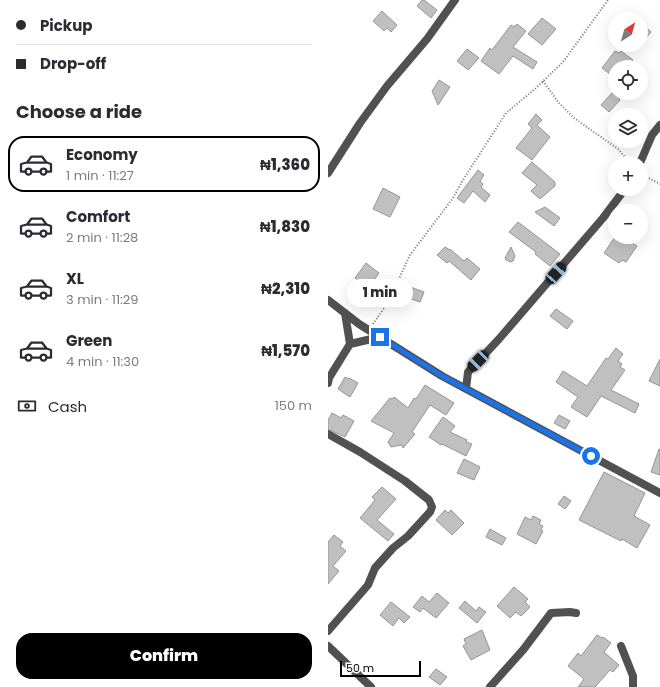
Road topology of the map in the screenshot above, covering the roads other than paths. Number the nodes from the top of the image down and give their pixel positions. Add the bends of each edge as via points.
1 (455, 0) edge
2 (660, 125) edge
3 (643, 156) edge
4 (328, 173) edge
5 (620, 196) edge
6 (328, 300) edge
7 (345, 313) junction
8 (380, 337) junction
9 (350, 344) junction
10 (328, 383) edge
11 (466, 389) junction
12 (328, 434) edge
13 (660, 493) edge
14 (576, 613) dead end
15 (328, 631) edge
16 (328, 646) edge
17 (621, 646) dead end
18 (371, 687) edge
19 (490, 687) edge
20 (633, 687) edge

1 - 4 street via 427,39 387,86
2 - 3 street via 652,135
5 - 11 street via 468,372
6 - 7 street
7 - 8 street
7 - 9 street
8 - 9 street
8 - 11 street
9 - 10 street
11 - 13 street
12 - 15 street via 405,481 429,500 432,507 408,536 375,568 368,585
14 - 19 street via 552,613
16 - 18 street
17 - 20 street via 633,676

